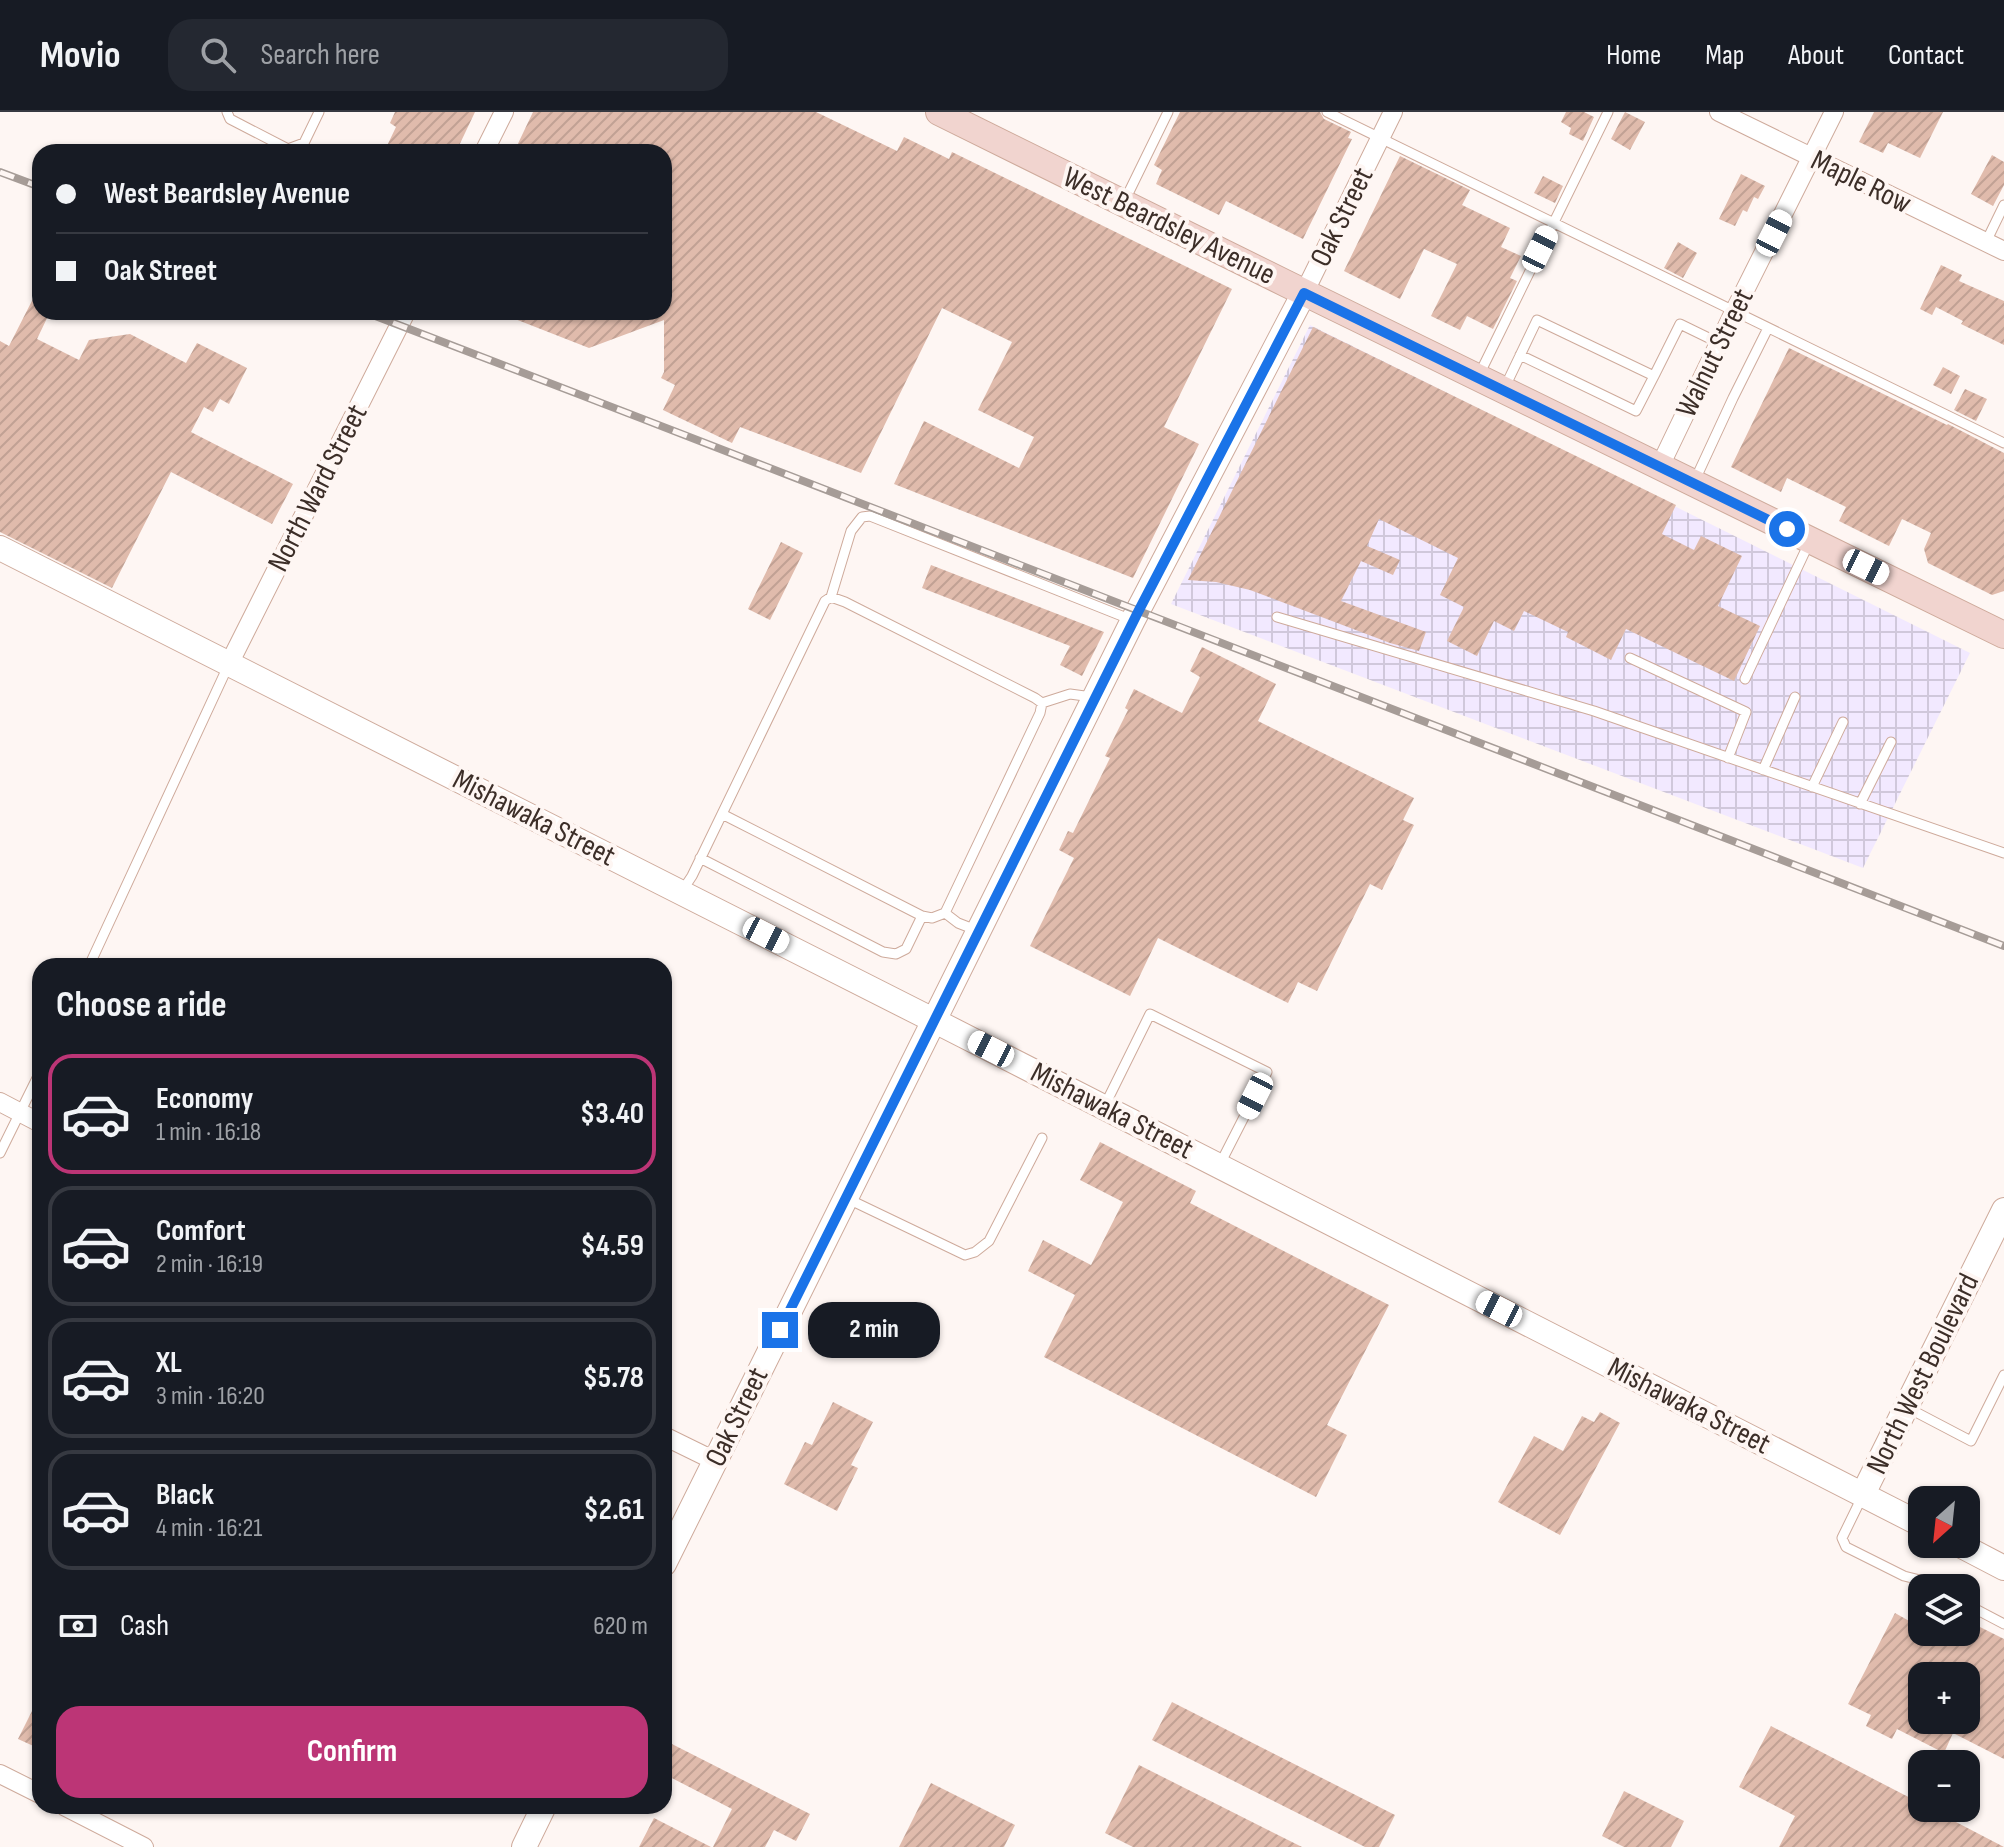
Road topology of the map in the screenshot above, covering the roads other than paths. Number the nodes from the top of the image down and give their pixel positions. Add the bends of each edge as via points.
1 (227, 112) edge
2 (319, 112) edge
3 (504, 112) edge
4 (1168, 112) edge
5 (1327, 112) edge
6 (1393, 112) edge
7 (1608, 112) edge
8 (1719, 112) edge
9 (1834, 112) edge
10 (944, 113) edge
11 (1381, 138) junction
12 (278, 144) edge
13 (301, 144) edge
14 (488, 144) edge
15 (1812, 158) junction
16 (1123, 203) junction
17 (2004, 205) edge
18 (1553, 223) junction
19 (1986, 242) junction
20 (2004, 251) edge
21 (1304, 293) junction
22 (1734, 312) junction
23 (402, 320) edge
24 (1768, 328) junction
25 (1719, 343) junction
26 (1520, 355) junction
27 (1549, 356) dead end
28 (1544, 366) junction
29 (1574, 368) dead end
30 (1654, 376) junction
31 (1478, 378) junction
32 (1570, 379) junction
33 (1503, 390) junction
34 (2004, 443) edge
35 (1660, 466) junction
36 (1693, 483) junction
37 (1811, 540) junction
38 (0, 548) edge
39 (831, 597) junction
40 (1277, 617) dead end
41 (1133, 620) junction
42 (2004, 635) edge
43 (1630, 658) dead end
44 (229, 664) junction
45 (1745, 679) dead end
46 (1795, 697) dead end
47 (1095, 698) junction
48 (1042, 703) junction
49 (1843, 722) dead end
50 (1891, 742) dead end
51 (1728, 758) junction
52 (1763, 770) junction
53 (1812, 787) junction
54 (1860, 804) junction
55 (722, 814) junction
56 (2004, 853) edge
57 (700, 858) junction
58 (682, 893) junction
59 (945, 913) junction
60 (922, 916) junction
61 (979, 931) junction
62 (93, 958) edge
63 (935, 1021) junction
64 (32, 1089) edge
65 (0, 1102) edge
66 (1104, 1107) junction
67 (21, 1113) junction
68 (32, 1119) edge
69 (1042, 1138) dead end
70 (0, 1153) edge
71 (1219, 1166) junction
72 (846, 1198) junction
73 (2004, 1210) edge
74 (2004, 1375) edge
75 (1906, 1407) junction
76 (672, 1440) edge
77 (715, 1461) junction
78 (1863, 1494) junction
79 (1908, 1518) edge
80 (672, 1548) edge
81 (1980, 1555) edge
82 (2004, 1568) edge
83 (1908, 1577) edge
84 (1980, 1611) edge
85 (2004, 1624) edge
86 (0, 1774) edge
87 (32, 1790) edge
88 (80, 1814) edge
89 (540, 1814) edge
90 (144, 1847) edge
91 (524, 1847) edge

1 - 12 lane via 230,119
2 - 13 lane
3 - 14 street
4 - 16 lane
5 - 11 lane
6 - 11 street, Oak Street
7 - 18 lane
8 - 15 street, Maple Row
9 - 15 street, Walnut Street
10 - 16 main road, West Beardsley Avenue
11 - 18 lane
11 - 21 street, Oak Street
15 - 19 street, Maple Row
15 - 22 street, Walnut Street
16 - 21 main road, West Beardsley Avenue
17 - 19 lane
18 - 22 lane
18 - 31 lane
19 - 20 street, Maple Row
21 - 31 main road, West Beardsley Avenue
21 - 41 street, Oak Street
22 - 24 lane
22 - 25 street, Walnut Street
23 - 44 street, North Ward Street
24 - 34 lane
24 - 36 lane
25 - 30 lane via 1680,324
25 - 35 street, Walnut Street
26 - 28 lane
26 - 30 lane via 1537,320 1558,336
26 - 33 lane
27 - 28 lane
28 - 32 lane
29 - 32 lane
30 - 32 lane via 1636,411 1594,384
31 - 33 main road, West Beardsley Avenue
33 - 35 main road, West Beardsley Avenue
35 - 36 main road, West Beardsley Avenue
36 - 37 main road, West Beardsley Avenue
37 - 42 main road, West Beardsley Avenue
37 - 45 lane
38 - 44 street, Mishawaka Street
39 - 41 lane via 851,531 862,517 870,516
39 - 48 lane
39 - 55 lane
40 - 51 lane via 1594,711
41 - 47 street, Oak Street
43 - 51 lane via 1746,712
44 - 58 street, Mishawaka Street
44 - 62 lane
46 - 52 lane
47 - 48 lane via 1070,694
47 - 61 street, Oak Street
48 - 59 lane
49 - 53 lane
50 - 54 lane
51 - 52 lane
52 - 53 lane
53 - 54 lane
54 - 56 lane
55 - 57 lane
55 - 60 lane
57 - 58 lane
57 - 60 lane via 883,952 906,949
58 - 63 street, Mishawaka Street
59 - 60 lane
59 - 61 lane
61 - 63 street, Oak Street
63 - 66 street, Mishawaka Street
63 - 72 street, Oak Street
64 - 67 lane
65 - 67 street
66 - 71 street, Mishawaka Street
66 - 71 lane via 1150,1014 1267,1072
67 - 68 street
67 - 70 lane
69 - 72 lane via 989,1241 975,1252 965,1255
71 - 78 street, Mishawaka Street
72 - 77 street, Oak Street
73 - 75 street, North West Boulevard
74 - 75 lane via 1971,1441
75 - 78 street, North West Boulevard
76 - 77 street
77 - 80 street, Oak Street
78 - 79 street, Mishawaka Street
78 - 83 lane via 1842,1538 1846,1547
81 - 82 street
84 - 85 lane
86 - 87 street
88 - 90 street
89 - 91 street

